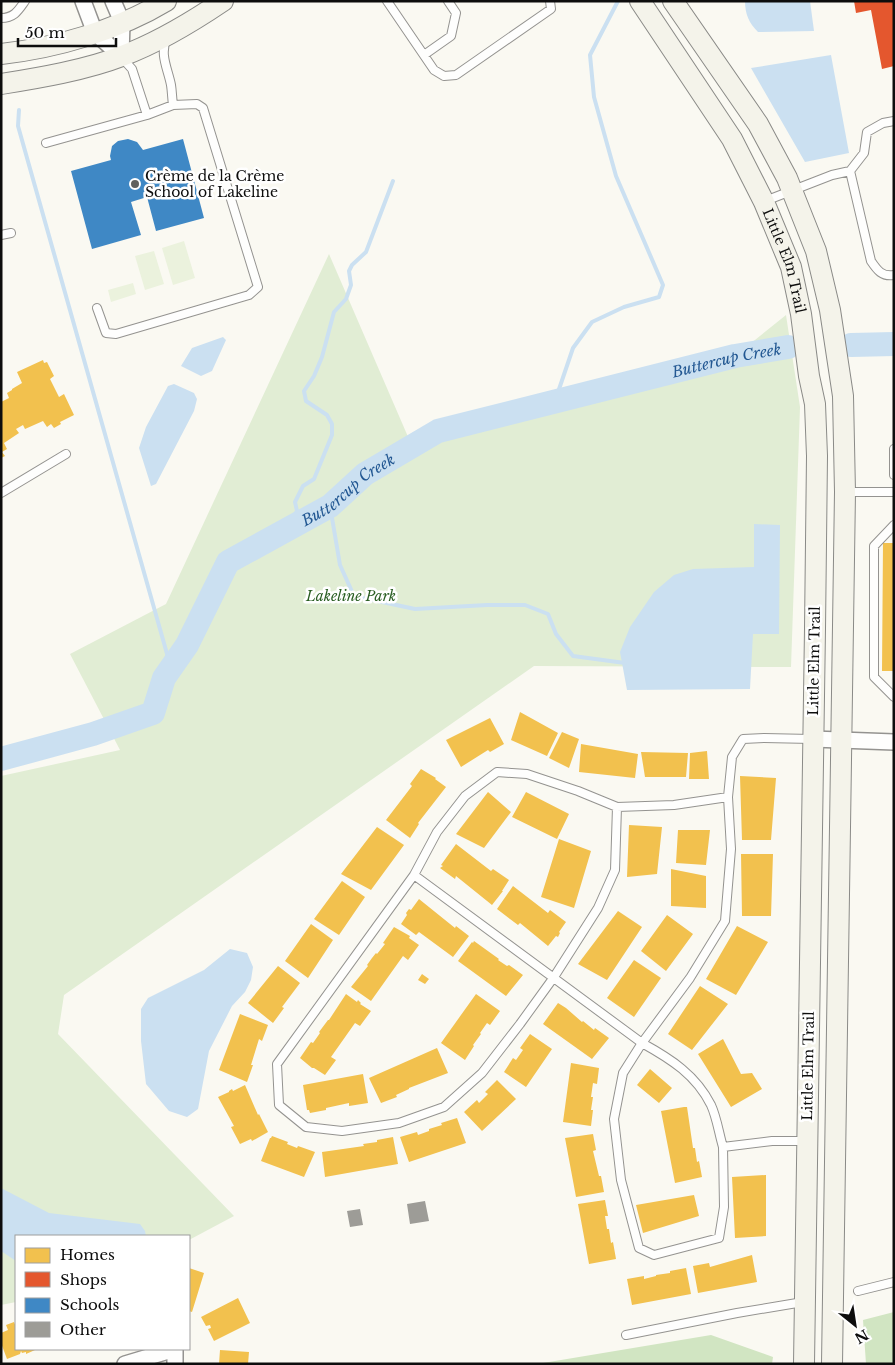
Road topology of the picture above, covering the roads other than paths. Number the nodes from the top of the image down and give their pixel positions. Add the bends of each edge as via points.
1 (25, 1) edge
2 (83, 1) edge
3 (113, 1) edge
4 (166, 1) edge
5 (223, 1) edge
6 (387, 1) edge
7 (448, 1) edge
8 (550, 1) edge
9 (640, 1) edge
10 (673, 1) edge
11 (1, 18) edge
12 (122, 22) junction
13 (178, 29) junction
14 (95, 33) junction
15 (1, 54) edge
16 (424, 55) junction
17 (121, 56) junction
18 (1, 84) edge
19 (173, 105) junction
20 (147, 115) junction
21 (894, 121) edge
22 (46, 142) dead end
23 (850, 171) junction
24 (792, 191) junction
25 (764, 202) junction
26 (11, 233) dead end
27 (1, 235) edge
28 (894, 275) edge
29 (97, 308) dead end
30 (894, 449) edge
31 (66, 454) dead end
32 (894, 474) edge
33 (845, 492) junction
34 (894, 492) edge
35 (1, 493) edge
36 (894, 525) edge
37 (894, 697) edge
38 (813, 739) junction
39 (842, 741) junction
40 (894, 742) edge
41 (728, 796) junction
42 (617, 807) junction
43 (414, 875) junction
44 (554, 978) junction
45 (642, 1044) junction
46 (807, 1141) junction
47 (723, 1147) junction
48 (894, 1282) edge
49 (858, 1291) dead end
50 (805, 1302) junction
51 (626, 1336) dead end
52 (172, 1350) edge
53 (175, 1350) edge
54 (124, 1364) edge
55 (175, 1364) edge
56 (804, 1364) edge
57 (832, 1364) edge

1 - 11 lane via 17,13
2 - 14 street
3 - 12 street
4 - 12 street
5 - 13 street
6 - 16 lane
7 - 16 lane via 456,13 451,36
8 - 16 lane via 551,9 456,75 444,76 434,70
9 - 25 street, Little Elm Trail via 732,139
10 - 24 street, Little Elm Trail via 758,124
12 - 14 street
12 - 17 street
13 - 17 street
13 - 19 lane via 164,44 164,62
14 - 15 street via 58,44
14 - 17 street
17 - 18 street via 73,70
17 - 20 lane via 132,70
19 - 20 lane
19 - 29 lane via 197,104 203,108 258,287 249,295 116,334 106,333
20 - 22 lane
21 - 23 lane via 866,132 864,153
23 - 24 lane
23 - 28 lane via 871,261 879,273
24 - 25 lane
24 - 33 street, Little Elm Trail via 816,252 830,310 843,396
25 - 38 street, Little Elm Trail via 790,267 815,404
26 - 27 lane
30 - 32 lane
31 - 35 lane
33 - 34 lane
33 - 39 street, Little Elm Trail
36 - 37 lane via 874,546 874,677
38 - 39 street
38 - 41 lane via 743,739 732,757
38 - 46 street, Little Elm Trail
39 - 40 street
39 - 57 street, Little Elm Trail
41 - 42 lane via 674,805
41 - 45 lane via 731,849 725,921 690,978
42 - 43 lane via 527,774 497,772 465,796 437,832
42 - 44 lane via 615,870 598,908
43 - 44 lane
43 - 44 lane via 277,1064 280,1105 306,1127 342,1131 399,1124 444,1107 482,1073
44 - 45 lane
45 - 47 lane via 690,1074 711,1106
45 - 47 lane via 624,1073 614,1119 621,1180 639,1248 654,1255 719,1238 724,1207
46 - 47 lane
46 - 50 street, Little Elm Trail
48 - 49 lane
50 - 51 lane
50 - 56 street, Little Elm Trail
52 - 54 street
53 - 55 street

